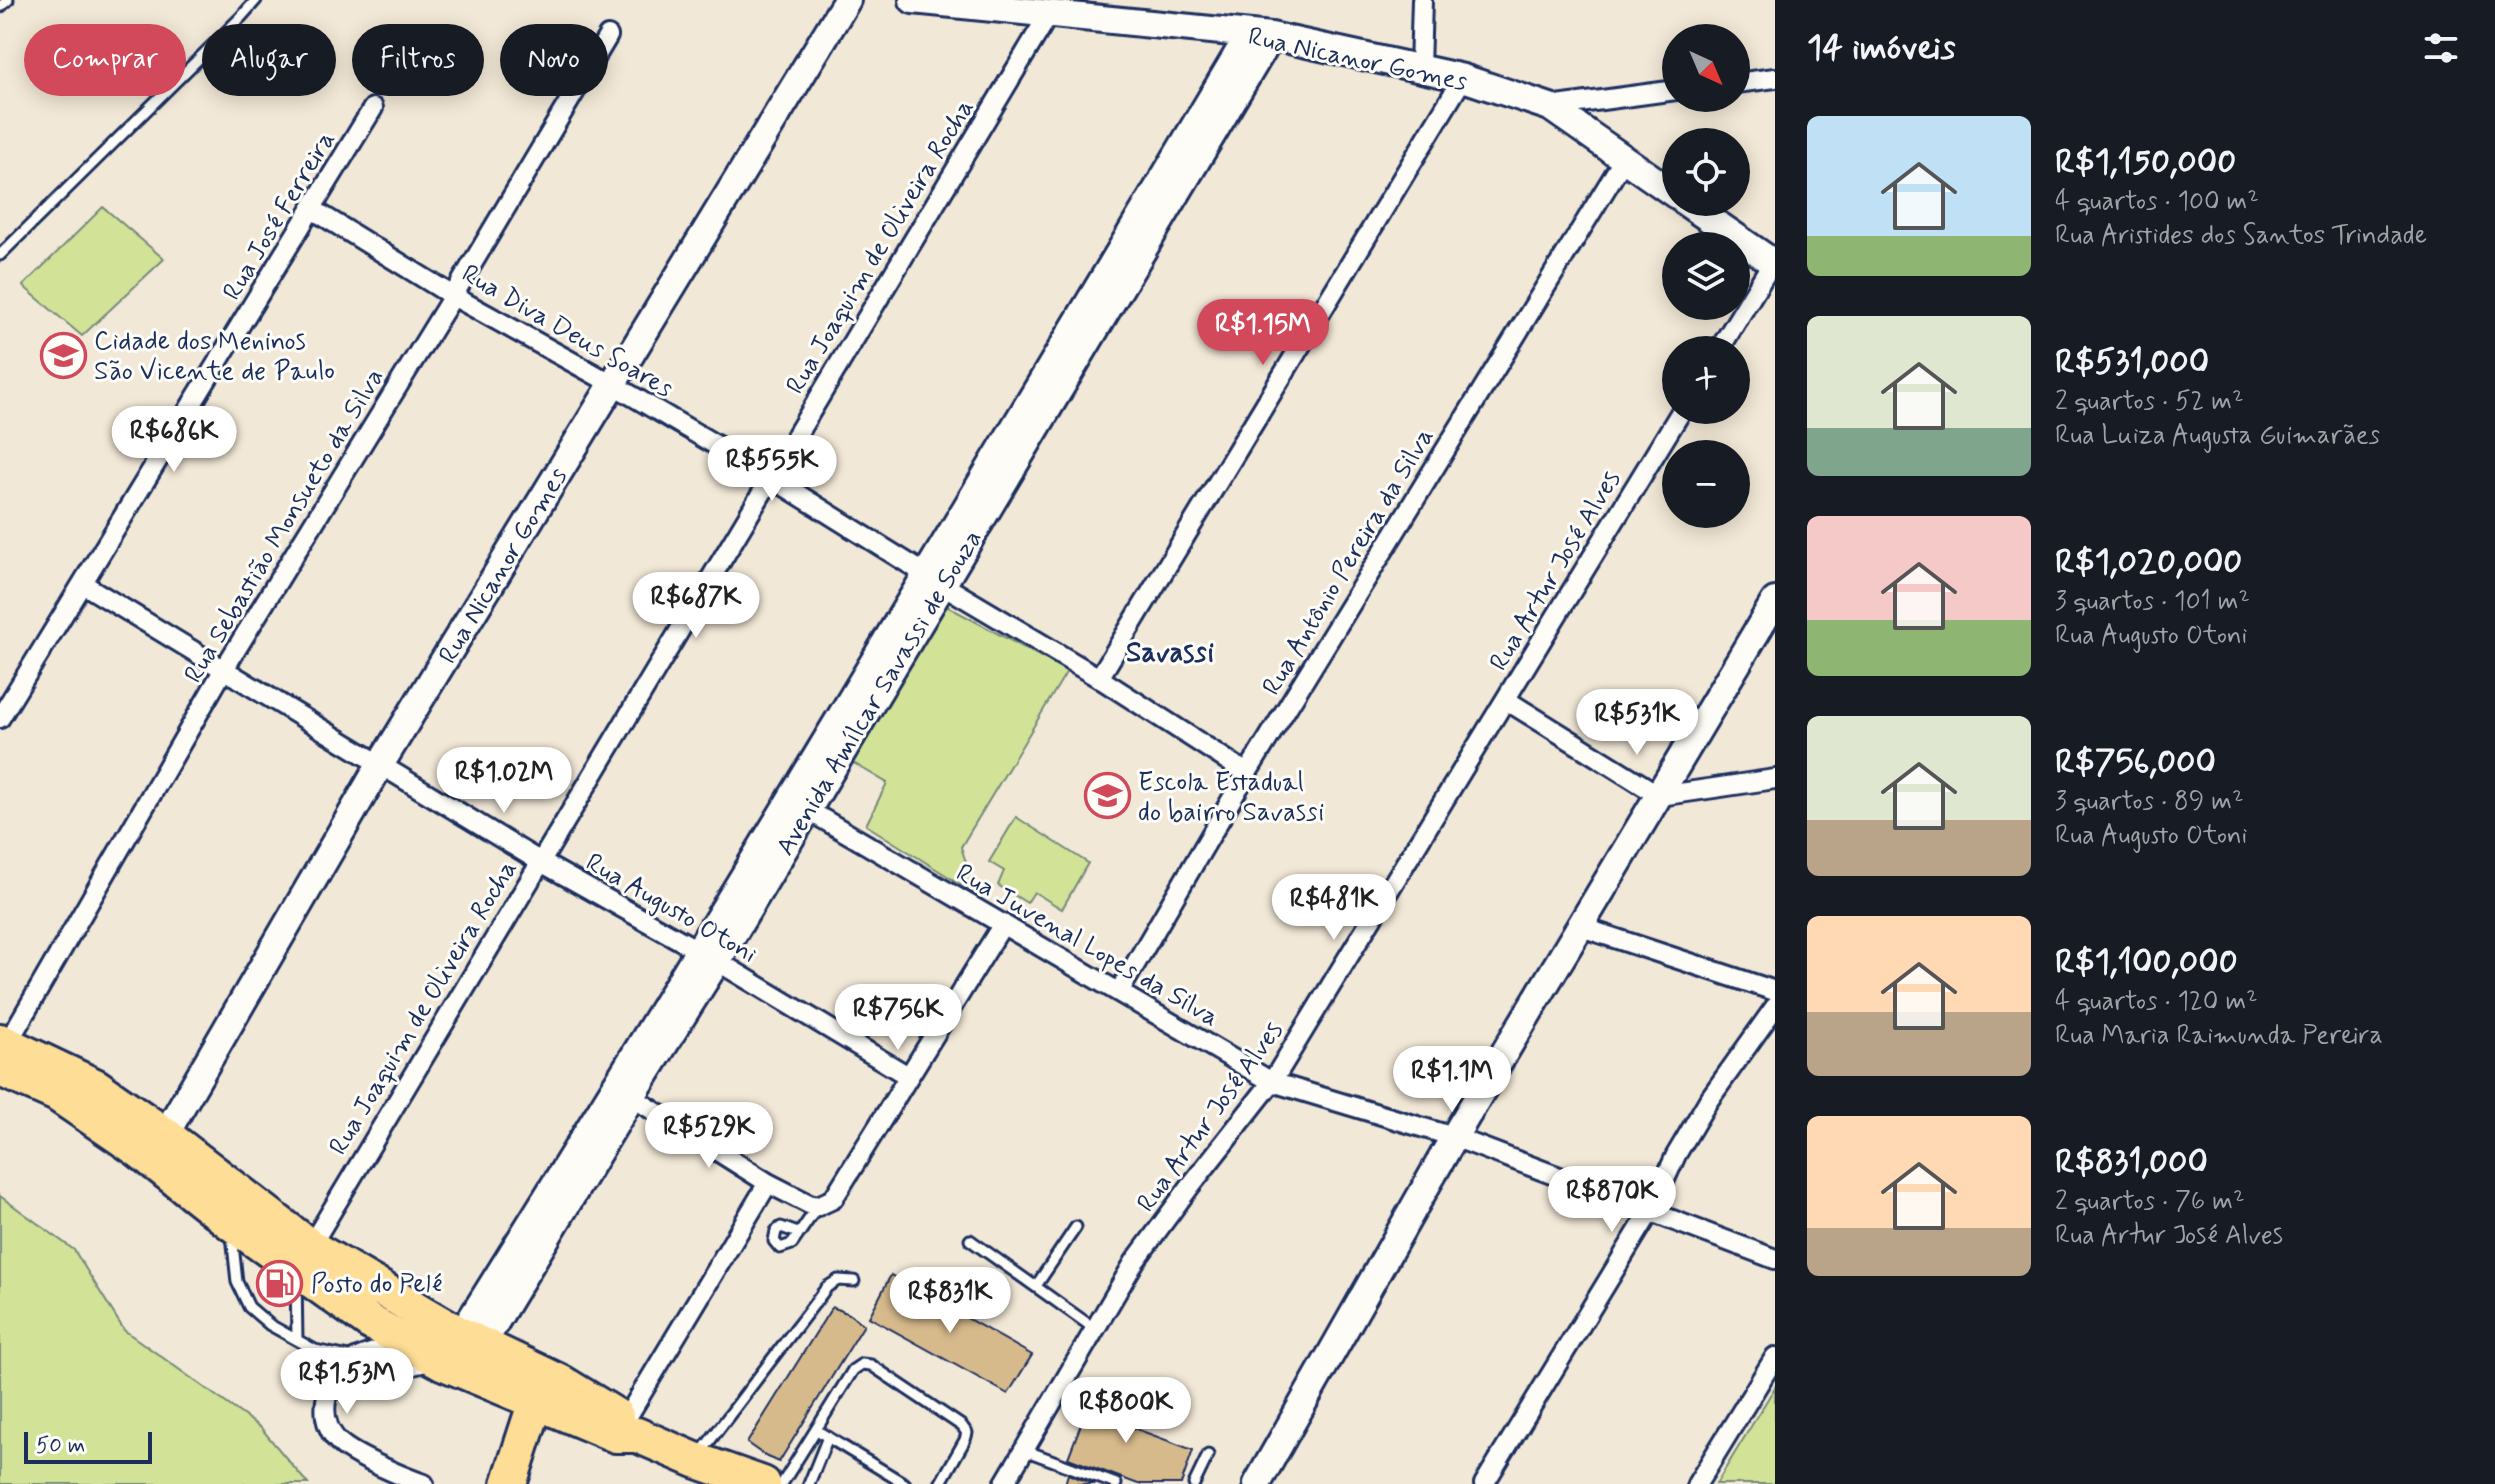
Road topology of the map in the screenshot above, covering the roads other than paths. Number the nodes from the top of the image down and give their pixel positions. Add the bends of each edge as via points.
1 (8, 0) edge
2 (256, 0) edge
3 (847, 0) edge
4 (913, 0) edge
5 (1422, 0) edge
6 (0, 7) edge
7 (1049, 14) junction
8 (1260, 36) junction
9 (1420, 69) junction
10 (1463, 78) junction
11 (1775, 78) edge
12 (1750, 81) edge
13 (1662, 92) edge
14 (572, 96) edge
15 (1550, 107) junction
16 (373, 108) dead end
17 (1624, 159) junction
18 (1662, 185) edge
19 (312, 209) junction
20 (1705, 216) edge
21 (0, 255) edge
22 (1774, 263) edge
23 (453, 296) junction
24 (1728, 336) edge
25 (612, 384) junction
26 (1674, 424) edge
27 (770, 477) junction
28 (935, 580) junction
29 (83, 584) junction
30 (1775, 601) edge
31 (224, 669) junction
32 (1099, 678) junction
33 (1506, 700) junction
34 (0, 718) edge
35 (380, 765) junction
36 (1247, 773) junction
37 (1775, 779) edge
38 (1660, 796) junction
39 (798, 805) junction
40 (539, 861) junction
41 (1003, 924) junction
42 (1581, 927) junction
43 (707, 956) junction
44 (1775, 991) edge
45 (1119, 992) junction
46 (1775, 1007) edge
47 (2, 1051) edge
48 (908, 1076) junction
49 (1272, 1082) junction
50 (624, 1091) junction
51 (165, 1135) junction
52 (1454, 1137) junction
53 (768, 1183) junction
54 (818, 1206) junction
55 (1651, 1210) junction
56 (230, 1222) junction
57 (1076, 1227) dead end
58 (798, 1233) dead end
59 (970, 1240) dead end
60 (303, 1258) junction
61 (1775, 1259) edge
62 (854, 1281) dead end
63 (1036, 1286) junction
64 (1095, 1329) junction
65 (297, 1340) junction
66 (409, 1343) junction
67 (462, 1348) junction
68 (1775, 1357) edge
69 (356, 1359) junction
70 (536, 1401) junction
71 (626, 1430) junction
72 (816, 1430) junction
73 (828, 1437) junction
74 (1024, 1450) junction
75 (1208, 1455) dead end
76 (704, 1470) edge
77 (424, 1484) edge
78 (509, 1484) edge
79 (763, 1484) edge
80 (782, 1484) edge
81 (809, 1484) edge
82 (905, 1484) edge
83 (940, 1484) edge
84 (1004, 1484) edge
85 (1116, 1484) edge
86 (1194, 1484) edge
87 (1257, 1484) edge
88 (1484, 1484) edge
89 (1697, 1484) edge

1 - 6 lane
2 - 21 lane
3 - 25 street, Rua Nicanor Gomes
4 - 7 street, Rua Nicanor Gomes
5 - 9 street
7 - 8 street, Rua Nicanor Gomes
7 - 27 street, Rua Joaquim de Oliveira Rocha
8 - 9 street, Rua Nicanor Gomes
8 - 28 street, Avenida Amílcar Savassi de Souza
9 - 10 street, Rua Nicanor Gomes
10 - 15 street, Rua Nicanor Gomes
10 - 32 street
11 - 12 street
13 - 15 street
14 - 23 street, Rua Sebastião Monsueto da Silva
15 - 17 street, Rua Nicanor Gomes
16 - 19 street, Rua José Ferreira
17 - 18 street, Rua Nicanor Gomes
17 - 36 street, Rua Antônio Pereira da Silva
19 - 23 street, Rua Diva Deus Soares
19 - 29 street, Rua José Ferreira
20 - 22 street
22 - 24 street
23 - 25 street, Rua Diva Deus Soares
23 - 31 street, Rua Sebastião Monsueto da Silva
25 - 27 street, Rua Diva Deus Soares
25 - 35 street, Rua Nicanor Gomes
26 - 33 street, Rua Artur José Alves
27 - 28 street, Rua Diva Deus Soares
27 - 40 street, Rua Joaquim de Oliveira Rocha
28 - 32 street, Rua Diva Deus Soares
28 - 39 street, Avenida Amílcar Savassi de Souza
29 - 31 street, Rua Augusto Otoni
29 - 34 street, Rua José Ferreira
30 - 38 street
31 - 35 street, Rua Augusto Otoni
31 - 47 street, Rua Sebastião Monsueto da Silva
32 - 36 street, Rua Diva Deus Soares
33 - 38 street
33 - 49 street, Rua Artur José Alves
35 - 40 street, Rua Augusto Otoni
35 - 51 street, Rua Nicanor Gomes
36 - 45 street, Rua Antônio Pereira da Silva
37 - 38 street
38 - 42 street
39 - 41 street, Rua Juvenal Lopes da Silva
39 - 43 street, Avenida Amílcar Savassi de Souza
40 - 43 street, Rua Augusto Otoni
40 - 60 street, Rua Joaquim de Oliveira Rocha
41 - 45 street, Rua Juvenal Lopes da Silva
41 - 48 street
42 - 44 street
42 - 52 street
43 - 48 street, Rua Augusto Otoni
43 - 50 street, Avenida Amílcar Savassi de Souza
45 - 49 street, Rua Juvenal Lopes da Silva
46 - 55 street via 1708,1101
47 - 51 highway via 95,1086
47 - 56 highway
48 - 54 street via 833,1199
49 - 52 street, Rua Juvenal Lopes da Silva
49 - 64 street, Rua Artur José Alves via 1135,1261
50 - 53 street
50 - 67 street, Avenida Amílcar Savassi de Souza
51 - 60 highway
52 - 55 street, Rua Juvenal Lopes da Silva
52 - 87 street
53 - 54 street
53 - 71 street
54 - 58 lane
55 - 61 street, Rua Juvenal Lopes da Silva
55 - 88 street
56 - 60 highway
56 - 65 lane via 237,1282 249,1307
57 - 63 lane
59 - 63 lane
60 - 65 lane
60 - 66 highway via 370,1322
60 - 67 highway
62 - 76 lane via 838,1280 827,1287
63 - 64 lane
64 - 74 street, Rua Artur José Alves
65 - 69 lane via 315,1350
66 - 67 highway
66 - 69 street
67 - 69 lane via 411,1370
67 - 70 highway
67 - 71 highway via 562,1383
68 - 89 street
69 - 77 street via 338,1372 326,1393 326,1423 343,1446
70 - 71 highway
70 - 78 highway
71 - 76 highway
72 - 73 lane
72 - 80 lane
72 - 83 lane via 853,1370 871,1365 967,1433
73 - 81 lane
73 - 82 lane
74 - 84 street, Rua Artur José Alves
74 - 85 lane
75 - 86 lane
76 - 79 highway

